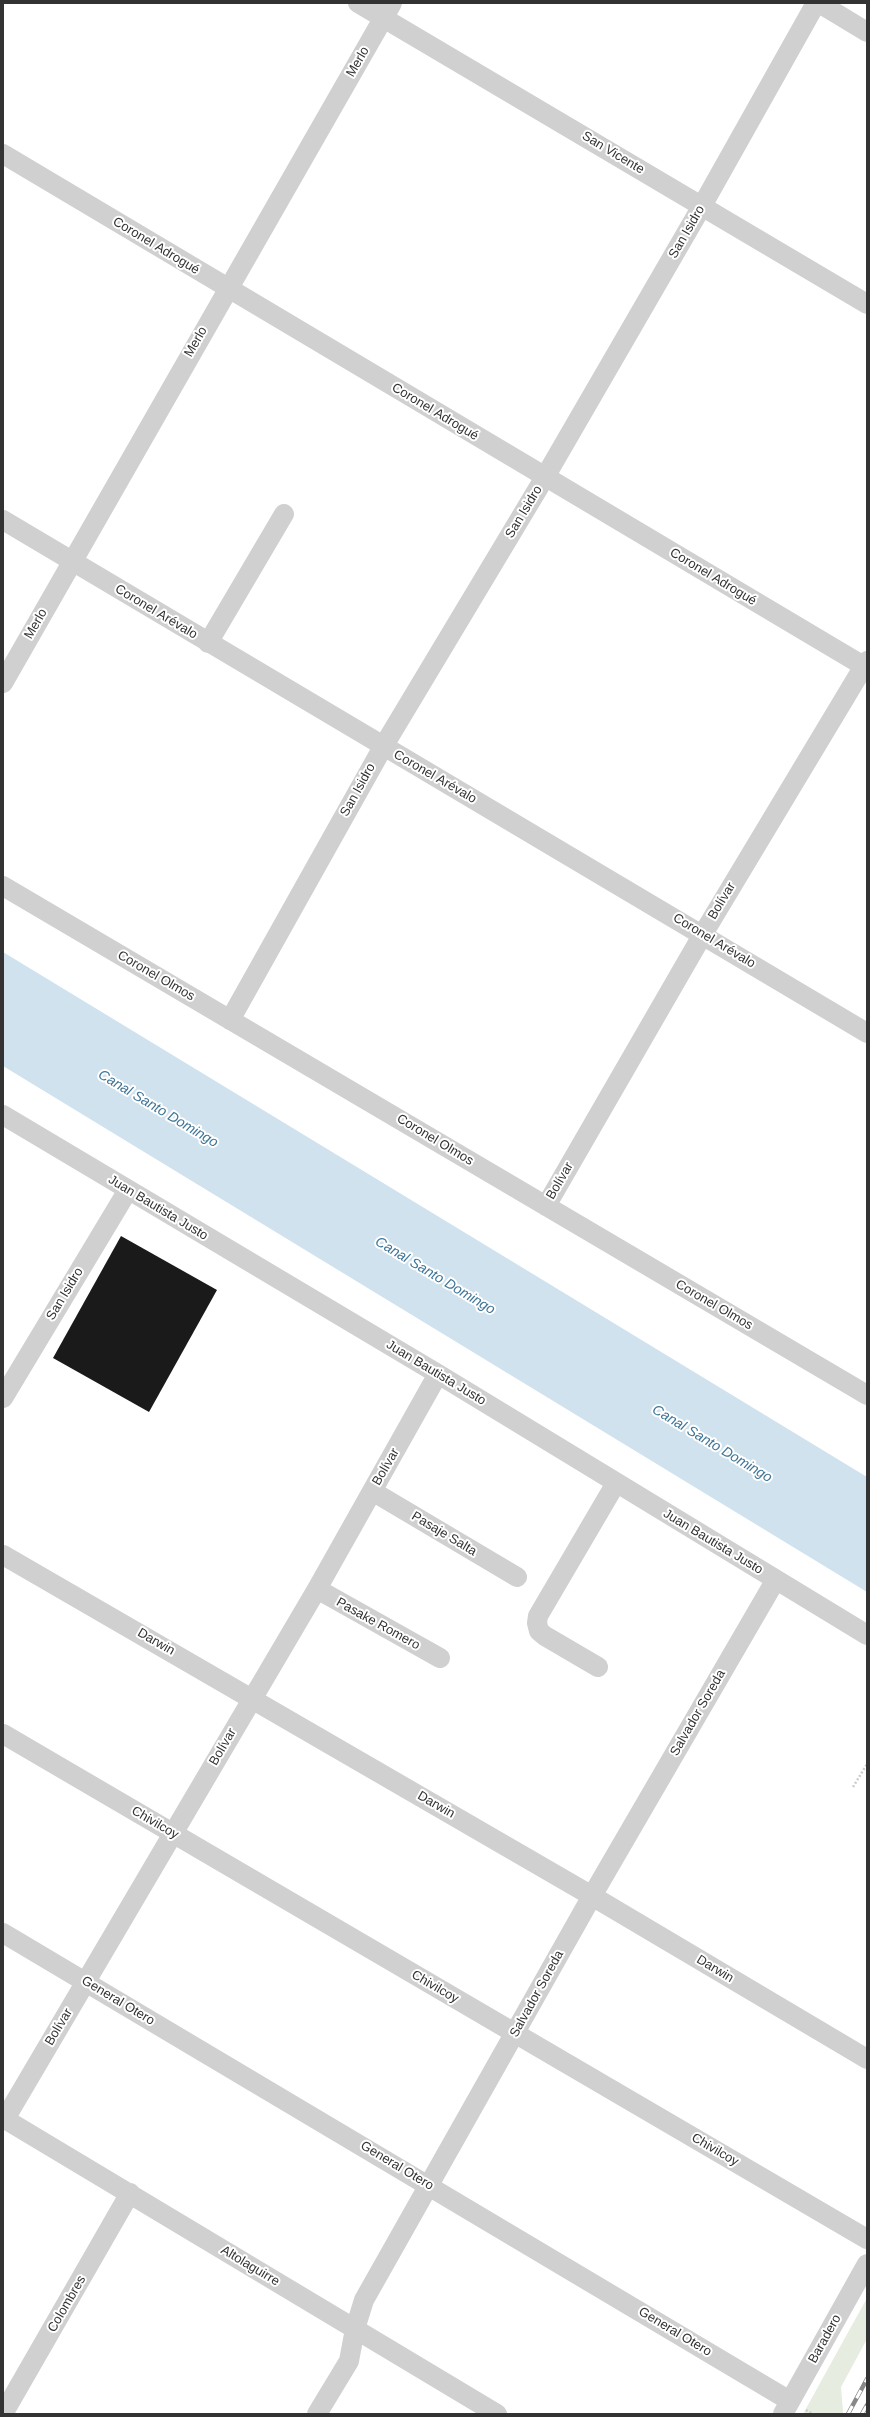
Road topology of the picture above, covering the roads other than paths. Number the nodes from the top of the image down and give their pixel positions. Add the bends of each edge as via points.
1 (358, 3) edge
2 (818, 3) edge
3 (388, 10) edge
4 (867, 32) edge
5 (3, 154) edge
6 (702, 206) junction
7 (227, 289) junction
8 (867, 304) edge
9 (545, 477) junction
10 (284, 514) dead end
11 (3, 520) edge
12 (72, 561) junction
13 (208, 643) junction
14 (866, 665) edge
15 (3, 683) edge
16 (382, 747) junction
17 (3, 886) edge
18 (703, 934) junction
19 (230, 1020) junction
20 (867, 1033) edge
21 (3, 1115) edge
22 (128, 1190) junction
23 (546, 1206) junction
24 (438, 1374) junction
25 (867, 1395) edge
26 (3, 1398) edge
27 (616, 1483) junction
28 (372, 1491) junction
29 (3, 1554) edge
30 (517, 1577) dead end
31 (775, 1580) junction
32 (317, 1589) junction
33 (867, 1635) edge
34 (440, 1658) dead end
35 (598, 1667) dead end
36 (252, 1698) junction
37 (3, 1734) edge
38 (173, 1834) junction
39 (592, 1896) junction
40 (3, 1932) edge
41 (86, 1982) junction
42 (515, 2034) junction
43 (867, 2059) edge
44 (4, 2118) edge
45 (429, 2186) junction
46 (130, 2193) junction
47 (867, 2239) edge
48 (867, 2264) edge
49 (355, 2329) junction
50 (786, 2408) edge
51 (3, 2414) edge
52 (317, 2414) edge
53 (497, 2414) edge

1 - 3 street, San Vicente
2 - 4 street
2 - 6 street, San Isidro
3 - 6 street, San Vicente
3 - 7 street, Merlo
5 - 7 street, Coronel Adrogué
6 - 8 street, San Vicente
6 - 9 street, San Isidro
7 - 9 street, Coronel Adrogué
7 - 12 street, Merlo
9 - 14 street, Coronel Adrogué
9 - 16 street, San Isidro
10 - 13 street
11 - 12 street, Coronel Arévalo
12 - 13 street, Coronel Arévalo
12 - 15 street, Merlo
13 - 16 street, Coronel Arévalo
14 - 18 street, Bolívar
16 - 18 street, Coronel Arévalo
16 - 19 street, San Isidro
17 - 19 street, Coronel Olmos
18 - 20 street, Coronel Arévalo
18 - 23 street, Bolívar
19 - 23 street, Coronel Olmos
21 - 22 street, Juan Bautista Justo
22 - 24 street, Juan Bautista Justo
22 - 26 street, San Isidro
23 - 25 street, Coronel Olmos
24 - 27 street, Juan Bautista Justo
24 - 28 street, Bolívar
27 - 31 street, Juan Bautista Justo
27 - 35 street via 538,1616 537,1623 539,1631
28 - 30 street, Pasaje Salta
28 - 32 street, Bolívar
29 - 36 street, Darwin
31 - 33 street, Juan Bautista Justo
31 - 39 street, Salvador Soreda
32 - 34 street, Pasake Romero
32 - 36 street, Bolívar
36 - 38 street, Bolívar
36 - 39 street, Darwin
37 - 38 street, Chivilcoy
38 - 41 street, Bolívar
38 - 42 street, Chivilcoy
39 - 42 street, Salvador Soreda
39 - 43 street, Darwin
40 - 41 street, General Otero
41 - 44 street, Bolívar
41 - 45 street, General Otero
42 - 45 street, Salvador Soreda
42 - 47 street, Chivilcoy
44 - 46 street, Altolaguirre
45 - 49 street, Salvador Soreda via 364,2300
45 - 50 street, General Otero
46 - 49 street, Altolaguirre
46 - 51 street, Colombres
48 - 50 street, Baradero
49 - 52 street, Salvador Soreda via 349,2361
49 - 53 street, Altolaguirre

